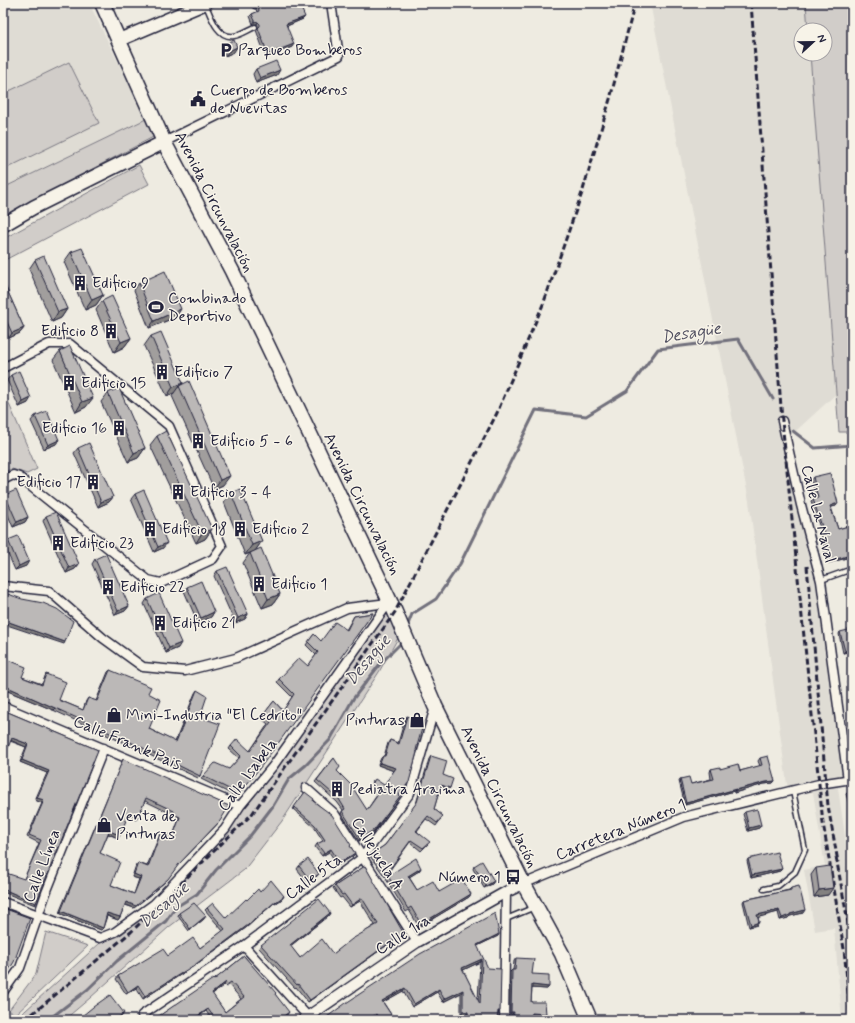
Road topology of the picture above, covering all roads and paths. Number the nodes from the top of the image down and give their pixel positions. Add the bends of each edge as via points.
1 (102, 3) edge
2 (205, 3) edge
3 (331, 3) edge
4 (255, 27) dead end
5 (119, 40) junction
6 (164, 142) junction
7 (3, 225) edge
8 (3, 368) edge
9 (782, 421) dead end
10 (3, 480) edge
11 (852, 569) edge
12 (821, 580) junction
13 (3, 586) edge
14 (389, 602) junction
15 (3, 706) edge
16 (436, 706) junction
17 (104, 748) junction
18 (850, 780) edge
19 (306, 788) dead end
20 (793, 791) junction
21 (240, 806) junction
22 (362, 858) junction
23 (523, 884) junction
24 (764, 889) dead end
25 (506, 892) junction
26 (3, 902) edge
27 (536, 906) junction
28 (38, 916) junction
29 (505, 919) junction
30 (416, 942) junction
31 (244, 946) junction
32 (3, 992) edge
33 (142, 1015) dead end
34 (307, 1018) edge
35 (504, 1020) edge
36 (590, 1020) edge

1 - 5 highway, Avenida Circunvalación
2 - 4 lane via 216,28 227,36 234,36
2 - 5 main road
3 - 6 street via 339,56
5 - 6 highway, Avenida Circunvalación
6 - 7 main road
6 - 14 highway, Avenida Circunvalación via 232,271
8 - 10 street via 49,344 70,344 74,347 168,426 222,546 213,558 161,583 148,580 19,477 13,475
9 - 12 street, Calle La Naval
11 - 12 lane
12 - 18 street, Calle La Naval
13 - 14 street via 48,591 143,667 185,671 236,658 347,608
14 - 16 highway, Avenida Circunvalación
14 - 21 street, Calle Isabela via 273,766
15 - 17 street, Calle Frank Pais
16 - 22 street, Calle 5ta via 410,793
16 - 23 highway, Avenida Circunvalación
17 - 21 street, Calle Frank Pais
17 - 28 street, Calle Línea
18 - 20 street, Carretera Número 1
19 - 22 street, Callejuela A via 334,813
20 - 23 street, Carretera Número 1 via 684,817
20 - 24 lane via 805,850 795,872 778,886
21 - 28 street, Calle Isabela via 224,830 154,904 115,932 100,938
22 - 30 street, Callejuela A
22 - 31 street, Calle 5ta
23 - 25 street, Calle 1ra
23 - 27 highway, Avenida Circunvalación
25 - 29 street
25 - 30 street, Calle 1ra
26 - 28 street
27 - 29 lane
27 - 36 highway, Avenida Circunvalación via 562,954
28 - 32 street, Calle Línea via 20,968
29 - 35 street
30 - 34 street, Calle 1ra
31 - 33 street, Calle 5ta
31 - 34 street

